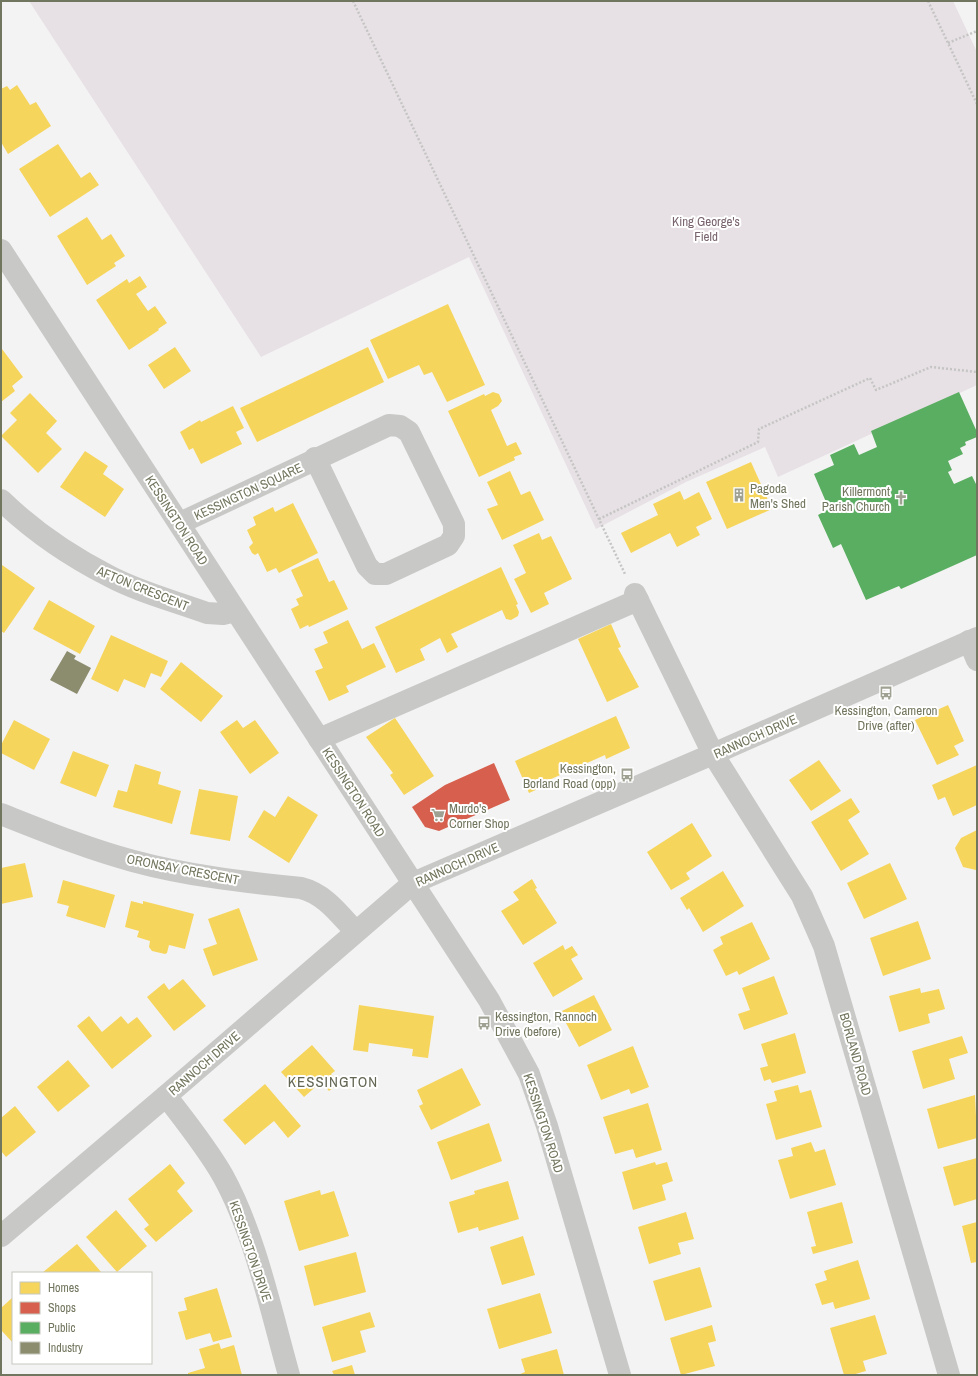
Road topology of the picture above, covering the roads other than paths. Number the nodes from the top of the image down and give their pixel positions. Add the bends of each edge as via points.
1 (1, 250) edge
2 (316, 458) junction
3 (1, 500) edge
4 (180, 523) junction
5 (235, 611) junction
6 (974, 646) edge
7 (319, 739) junction
8 (713, 754) junction
9 (1, 814) edge
10 (413, 882) junction
11 (355, 932) junction
12 (166, 1096) junction
13 (1, 1236) edge
14 (289, 1375) edge
15 (620, 1375) edge
16 (949, 1375) edge

1 - 4 street, KESSINGTON ROAD
2 - 2 street, KESSINGTON SQUARE via 389,425 400,426 409,432 454,524 454,536 441,548 386,574 375,574 367,566
2 - 4 street, KESSINGTON SQUARE
3 - 5 street, AFTON CRESCENT via 65,551 110,577 207,613 223,614
4 - 5 street, KESSINGTON ROAD
5 - 7 street, KESSINGTON ROAD
6 - 8 street, RANNOCH DRIVE
7 - 8 street, BORLAND ROAD via 636,597
7 - 10 street, KESSINGTON ROAD
8 - 10 street, RANNOCH DRIVE
8 - 16 street, BORLAND ROAD via 802,896 824,946
9 - 11 street, ORONSAY CRESCENT via 64,839 133,861 191,874 301,888 314,892 327,901
10 - 11 street, RANNOCH DRIVE
10 - 15 street, KESSINGTON ROAD via 488,1000 529,1074 548,1126
11 - 12 street, RANNOCH DRIVE
12 - 13 street, RANNOCH DRIVE
12 - 14 street, KESSINGTON DRIVE via 223,1176 241,1216

